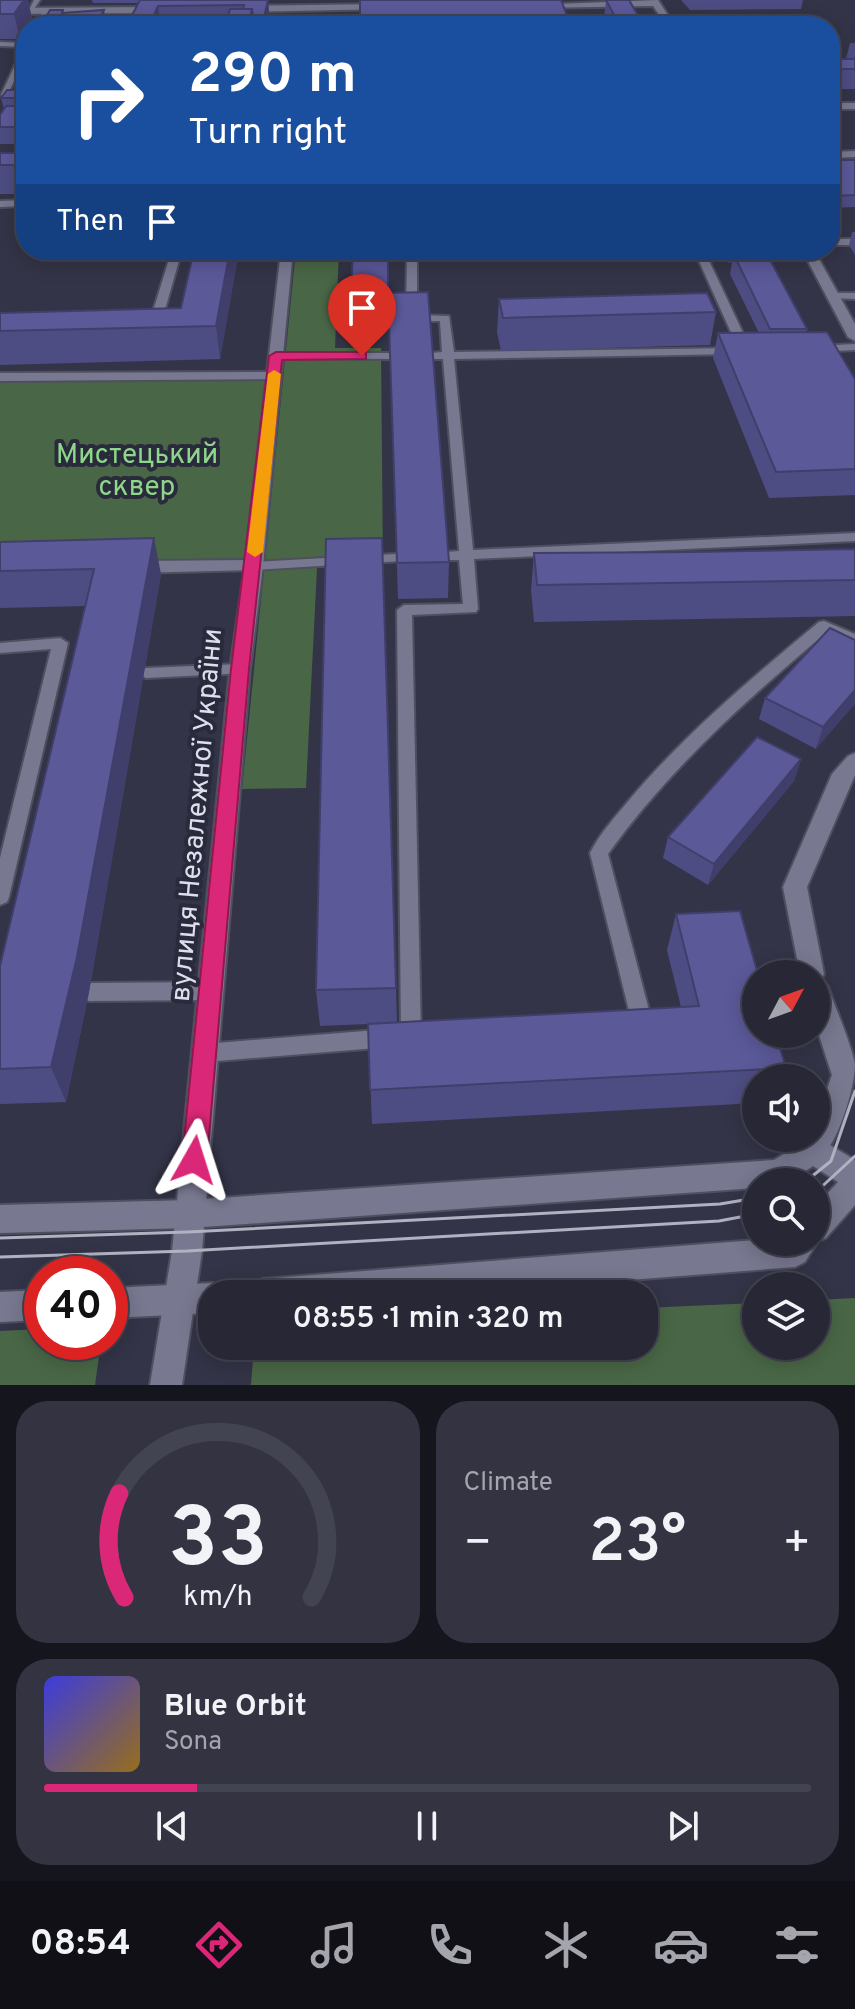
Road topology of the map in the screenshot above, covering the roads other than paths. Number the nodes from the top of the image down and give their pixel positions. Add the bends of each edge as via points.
1 (37, 0) edge
2 (655, 2) edge
3 (529, 5) edge
4 (402, 7) edge
5 (310, 8) edge
6 (175, 9) edge
7 (235, 9) edge
8 (0, 11) edge
9 (30, 11) junction
10 (46, 11) junction
11 (43, 16) edge
12 (16, 68) edge
13 (16, 95) edge
14 (174, 260) edge
15 (285, 260) edge
16 (412, 260) edge
17 (704, 260) edge
18 (814, 260) edge
19 (835, 296) junction
20 (855, 296) edge
21 (140, 327) edge
22 (855, 337) edge
23 (855, 347) edge
24 (805, 350) edge
25 (746, 351) junction
26 (761, 351) edge
27 (390, 356) edge
28 (430, 356) edge
29 (448, 356) junction
30 (275, 366) junction
31 (0, 377) edge
32 (855, 537) edge
33 (466, 555) junction
34 (446, 556) edge
35 (396, 558) edge
36 (254, 566) junction
37 (120, 567) edge
38 (855, 640) edge
39 (0, 648) edge
40 (240, 669) junction
41 (146, 673) dead end
42 (855, 761) edge
43 (0, 897) edge
44 (809, 960) edge
45 (212, 991) junction
46 (89, 992) dead end
47 (611, 1020) edge
48 (830, 1029) edge
49 (205, 1053) junction
50 (830, 1118) edge
51 (810, 1152) edge
52 (816, 1152) edge
53 (855, 1176) edge
54 (855, 1184) edge
55 (830, 1212) edge
56 (189, 1214) junction
57 (0, 1219) edge
58 (742, 1252) edge
59 (423, 1280) edge
60 (198, 1299) edge
61 (178, 1300) junction
62 (128, 1302) edge
63 (24, 1306) edge
64 (0, 1307) edge
65 (166, 1385) edge

1 - 9 lane
2 - 3 street
4 - 5 street
5 - 7 street
6 - 10 street
8 - 9 street
9 - 10 street
10 - 11 lane
12 - 13 lane via 4,93
14 - 21 lane via 156,327
15 - 30 street, вулиця Незалежної України
16 - 29 lane via 411,318 445,318
17 - 25 lane
18 - 19 street
19 - 20 lane
19 - 22 street
23 - 24 lane
25 - 26 lane
25 - 29 lane
27 - 30 lane
28 - 29 lane
29 - 33 lane
30 - 31 street
30 - 36 street, вулиця Незалежної України
32 - 33 lane
33 - 34 lane
33 - 49 lane via 471,609 404,610 418,1036
35 - 36 lane
36 - 37 street
36 - 40 street, вулиця Незалежної України
38 - 47 lane via 824,626 737,699 625,815 599,853 641,1018
39 - 43 lane via 60,643 58,678
40 - 41 lane
40 - 45 street, вулиця Незалежної України
42 - 44 street via 843,774 795,887
45 - 46 lane
45 - 49 street, вулиця Незалежної України
48 - 50 street via 845,1075
49 - 56 street, вулиця Незалежної України
51 - 56 street via 778,1173
52 - 53 street
54 - 55 street
56 - 57 street
56 - 61 street, вулиця Незалежної України
58 - 59 street
60 - 61 street
61 - 62 street
61 - 65 street, вулиця Незалежної України
63 - 64 street

